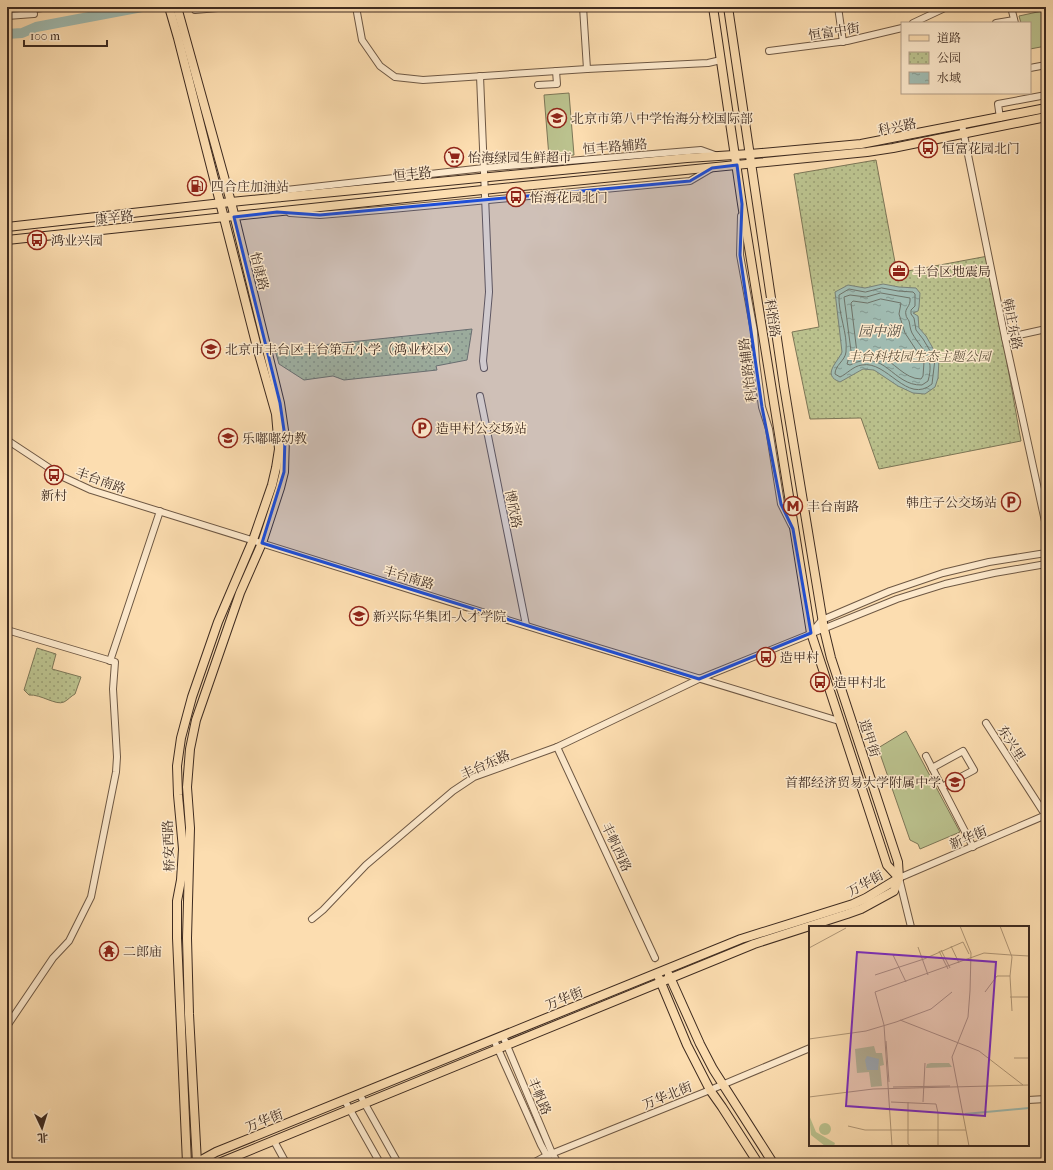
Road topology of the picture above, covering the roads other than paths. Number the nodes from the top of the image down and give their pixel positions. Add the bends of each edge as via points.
1 (52, 7) edge
2 (169, 7) edge
3 (177, 7) edge
4 (229, 7) edge
5 (356, 7) edge
6 (583, 7) edge
7 (713, 7) edge
8 (728, 7) edge
9 (838, 7) edge
10 (947, 7) edge
11 (1011, 7) edge
12 (33, 8) edge
13 (195, 10) dead end
14 (7, 16) edge
15 (915, 22) edge
16 (1014, 22) edge
17 (901, 28) edge
18 (843, 42) junction
19 (769, 51) dead end
20 (721, 60) junction
21 (1046, 65) edge
22 (1031, 68) edge
23 (587, 69) junction
24 (556, 71) junction
25 (480, 76) junction
26 (538, 85) dead end
27 (1046, 95) edge
28 (1046, 108) edge
29 (1046, 117) edge
30 (1000, 118) junction
31 (963, 129) junction
32 (750, 154) junction
33 (735, 155) junction
34 (716, 156) junction
35 (751, 164) junction
36 (737, 165) junction
37 (484, 168) junction
38 (712, 168) junction
39 (484, 178) junction
40 (485, 190) junction
41 (280, 198) junction
42 (485, 200) junction
43 (231, 202) junction
44 (220, 204) junction
45 (742, 204) junction
46 (277, 212) junction
47 (234, 217) junction
48 (223, 218) junction
49 (7, 227) edge
50 (7, 240) edge
51 (1046, 330) edge
52 (1004, 338) junction
53 (484, 368) dead end
54 (480, 396) dead end
55 (7, 440) edge
56 (160, 511) junction
57 (1046, 526) edge
58 (793, 529) junction
59 (253, 540) junction
60 (262, 543) junction
61 (1046, 553) edge
62 (1046, 564) edge
63 (822, 620) junction
64 (526, 625) junction
65 (824, 629) junction
66 (7, 630) edge
67 (811, 633) junction
68 (113, 662) junction
69 (699, 679) junction
70 (838, 721) junction
71 (986, 723) dead end
72 (557, 747) junction
73 (926, 756) dead end
74 (932, 768) junction
75 (942, 787) junction
76 (1046, 815) edge
77 (974, 846) junction
78 (899, 878) junction
79 (312, 919) dead end
80 (912, 926) edge
81 (655, 958) dead end
82 (666, 969) junction
83 (657, 973) junction
84 (671, 978) junction
85 (661, 982) junction
86 (7, 1026) edge
87 (494, 1040) junction
88 (504, 1040) junction
89 (498, 1048) junction
90 (809, 1048) edge
91 (722, 1085) junction
92 (710, 1090) junction
93 (360, 1095) junction
94 (1046, 1099) edge
95 (1029, 1100) edge
96 (345, 1101) junction
97 (365, 1104) junction
98 (350, 1110) junction
99 (274, 1141) junction
100 (549, 1154) junction
101 (186, 1163) edge
102 (197, 1163) edge
103 (219, 1163) edge
104 (286, 1163) edge
105 (380, 1163) edge
106 (398, 1163) edge
107 (533, 1163) edge
108 (551, 1163) edge
109 (558, 1163) edge
110 (758, 1163) edge
111 (773, 1163) edge

1 - 12 street
2 - 44 main road, 怡康路
3 - 43 main road, 怡康路
4 - 13 street
5 - 25 street via 362,40 380,66 395,77 424,80
6 - 23 street
7 - 20 main road, 科怡路
8 - 32 main road, 科怡路
9 - 18 street
10 - 15 street
11 - 16 street
12 - 14 street via 34,14
17 - 18 street, 恒富中街
18 - 19 street, 恒富中街
20 - 23 street via 708,63
20 - 33 main road, 科怡路
21 - 22 street
23 - 24 street
24 - 25 street
24 - 26 street via 557,84
25 - 37 street
27 - 30 street via 998,104
28 - 30 main road, 科兴路
29 - 31 main road, 科兴路
30 - 31 main road, 科兴路
31 - 32 main road, 科兴路 via 861,144
31 - 35 main road, 科兴路 via 893,148
31 - 52 street, 韩庄东路
32 - 33 main road, 恒丰路
32 - 35 main road, 科怡路
33 - 34 main road, 恒丰路
33 - 36 main road, 科怡路
34 - 37 street, 恒丰路辅路 via 701,150
34 - 39 main road, 恒丰路
35 - 36 main road, 恒丰路
35 - 63 main road, 科怡路
36 - 38 main road, 恒丰路
36 - 45 main road, 科怡路
37 - 39 street
37 - 41 street, 恒丰路辅路 via 286,190
38 - 40 main road, 恒丰路
38 - 42 street via 690,181
39 - 40 street
39 - 41 main road, 恒丰路
40 - 42 street
40 - 46 main road, 恒丰路
41 - 43 main road, 恒丰路
42 - 46 street via 320,215
42 - 53 street via 489,292
43 - 44 main road, 恒丰路
43 - 47 main road, 怡康路
44 - 48 main road, 怡康路
44 - 49 main road, 康辛路
45 - 58 main road, 科怡路
45 - 58 street, 科怡路辅路 via 740,255 754,332 762,407 769,430 781,504
46 - 47 main road, 恒丰路
47 - 48 main road, 恒丰路
47 - 60 main road, 怡康路 via 280,403 285,437 284,472
48 - 50 main road, 康辛路
48 - 59 main road, 怡康路 via 276,414 278,431 276,468
51 - 52 street
52 - 57 street, 韩庄东路
54 - 64 street, 博欣路
55 - 56 street, 丰台南路 via 77,484
56 - 59 street, 丰台南路
56 - 68 street
58 - 67 main road, 科怡路
59 - 60 street, 丰台南路
59 - 101 main road, 桥安西路 via 218,622 181,738 177,766 183,849 177,901 177,938
60 - 64 street, 丰台南路
60 - 102 main road, 桥安西路 via 240,593 196,720 190,749 187,787 190,828 187,938
61 - 63 street via 948,571 890,591
62 - 65 street via 945,584 890,602
63 - 65 main road, 科怡路
63 - 67 street
64 - 69 street, 丰台南路
65 - 67 street
65 - 78 main road, 造甲街 via 831,658 898,862
66 - 68 street
67 - 69 street
67 - 70 main road, 造甲街
68 - 86 street via 116,772 91,897 69,941 53,958
69 - 70 street, 造甲街
69 - 72 street, 丰台东路
70 - 78 main road, 造甲街 via 887,865
71 - 76 street, 东兴里
72 - 79 street, 丰台东路 via 463,784 366,864
72 - 81 street, 丰帆西路
73 - 74 street
74 - 75 street
74 - 75 street via 963,751 974,770
75 - 77 street
76 - 77 street, 新华街
77 - 78 street, 新华街
78 - 80 street, 造甲街
78 - 82 main road, 万华街 via 853,904 760,932
78 - 84 main road, 万华街 via 894,891 861,909 771,937
82 - 83 main road, 万华街
82 - 84 main road
83 - 85 main road
83 - 88 main road, 万华街
84 - 85 main road, 万华街
84 - 91 main road via 700,1044
85 - 88 main road, 万华街
85 - 92 main road via 687,1045
87 - 88 main road, 万华街
87 - 89 street, 丰帆路
87 - 93 main road, 万华街
88 - 89 main road, 万华街
88 - 100 street, 丰帆路
89 - 97 main road, 万华街
89 - 100 street, 丰帆路
90 - 91 street, 万华北街
91 - 92 street, 万华北街
91 - 111 main road
92 - 100 street, 万华北街
92 - 110 main road
93 - 96 main road, 万华街
93 - 97 street
94 - 95 street
96 - 98 street
96 - 102 main road, 万华街 via 216,1152
97 - 98 main road, 万华街
97 - 106 street
98 - 99 main road, 万华街
98 - 105 street
99 - 103 main road, 万华街
99 - 104 street
100 - 107 street, 万华北街
100 - 108 street, 丰帆路
100 - 109 street, 丰帆路

